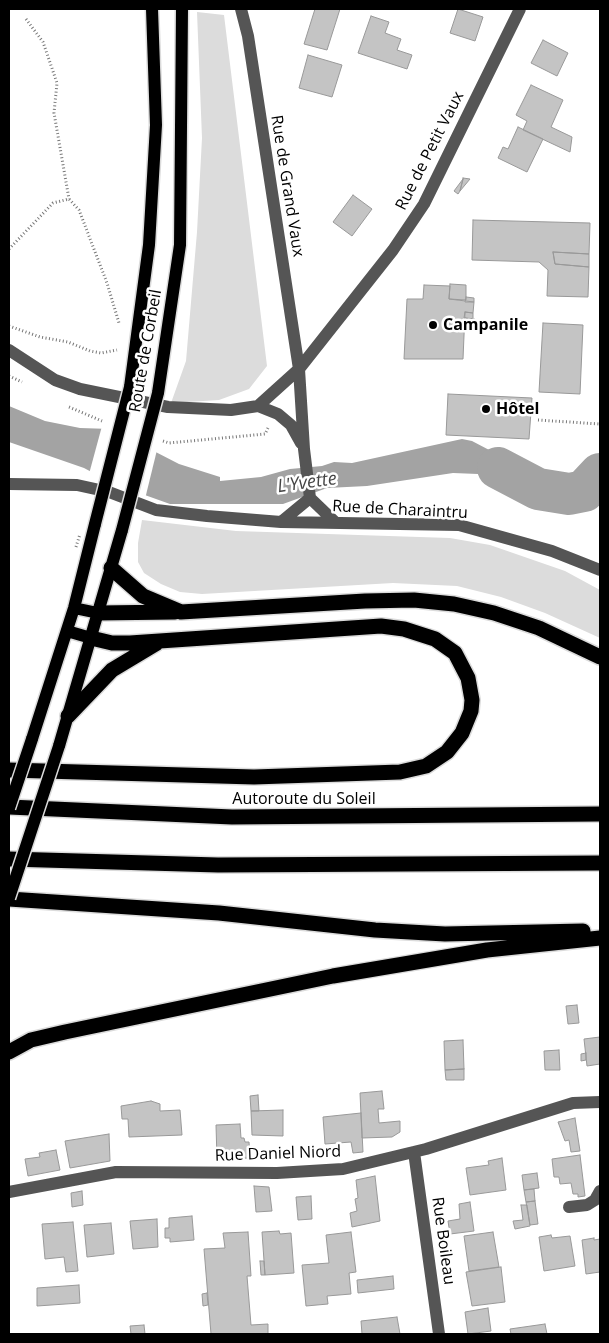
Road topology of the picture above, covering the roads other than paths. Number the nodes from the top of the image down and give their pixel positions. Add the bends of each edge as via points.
1 (152, 9) edge
2 (182, 9) edge
3 (241, 9) edge
4 (520, 9) edge
5 (9, 350) edge
6 (299, 369) junction
7 (258, 406) junction
8 (305, 455) junction
9 (9, 484) edge
10 (310, 498) junction
11 (281, 522) junction
12 (335, 522) junction
13 (111, 568) junction
14 (600, 570) edge
15 (74, 608) junction
16 (181, 612) junction
17 (98, 613) junction
18 (67, 631) junction
19 (90, 638) junction
20 (159, 641) junction
21 (600, 657) edge
22 (68, 716) junction
23 (9, 770) edge
24 (9, 808) edge
25 (600, 814) edge
26 (9, 860) edge
27 (600, 863) edge
28 (9, 899) edge
29 (600, 930) edge
30 (600, 938) edge
31 (9, 1052) edge
32 (600, 1102) edge
33 (414, 1152) junction
34 (600, 1191) edge
35 (9, 1192) edge
36 (570, 1207) dead end
37 (439, 1334) edge

1 - 15 main road, Route de Corbeil, bridge via 156,125 150,217 130,387
2 - 13 main road, Route de Corbeil, bridge via 180,245 158,393
3 - 6 street, Rue de Grand Vaux via 248,36
4 - 6 street, Rue de Petit Vaux via 424,204 393,250
5 - 7 street via 54,380 80,389 168,407 231,410
6 - 7 street, Rue de Petit Vaux
6 - 8 street, Rue de Grand Vaux
7 - 8 street via 278,414 291,425
8 - 10 street, Rue de Grand Vaux
9 - 11 street, Rue de Charaintru via 78,485 109,492 156,510
10 - 11 street
10 - 12 street
11 - 12 street, Rue de Charaintru
12 - 14 street, Rue de Charaintru via 459,525 552,551
13 - 16 highway via 143,596
13 - 17 main road, Route de Corbeil
15 - 17 main road
15 - 18 main road, Route de Corbeil
16 - 17 highway
16 - 21 highway via 365,601 414,600 454,604 494,612 539,628
17 - 19 main road, Route de Corbeil
18 - 19 main road
18 - 24 main road, Route de Corbeil, bridge
19 - 20 highway via 112,643
19 - 22 main road, Route de Corbeil
20 - 22 highway via 112,670
20 - 23 highway via 380,626 420,632 447,645 460,660 471,688 471,711 462,734 447,752 426,766 400,772 254,777
22 - 28 main road, Route de Corbeil, bridge
24 - 25 highway, Autoroute du Soleil via 232,816
26 - 27 highway via 218,865
28 - 29 highway via 219,913 445,934
30 - 31 highway via 487,950 334,976 65,1032 31,1040
32 - 33 street, Rue Daniel Niord via 573,1103
33 - 35 street, Rue Daniel Niord via 372,1163 312,1172 116,1172
33 - 37 street, Rue Boileau
34 - 36 street via 587,1205

